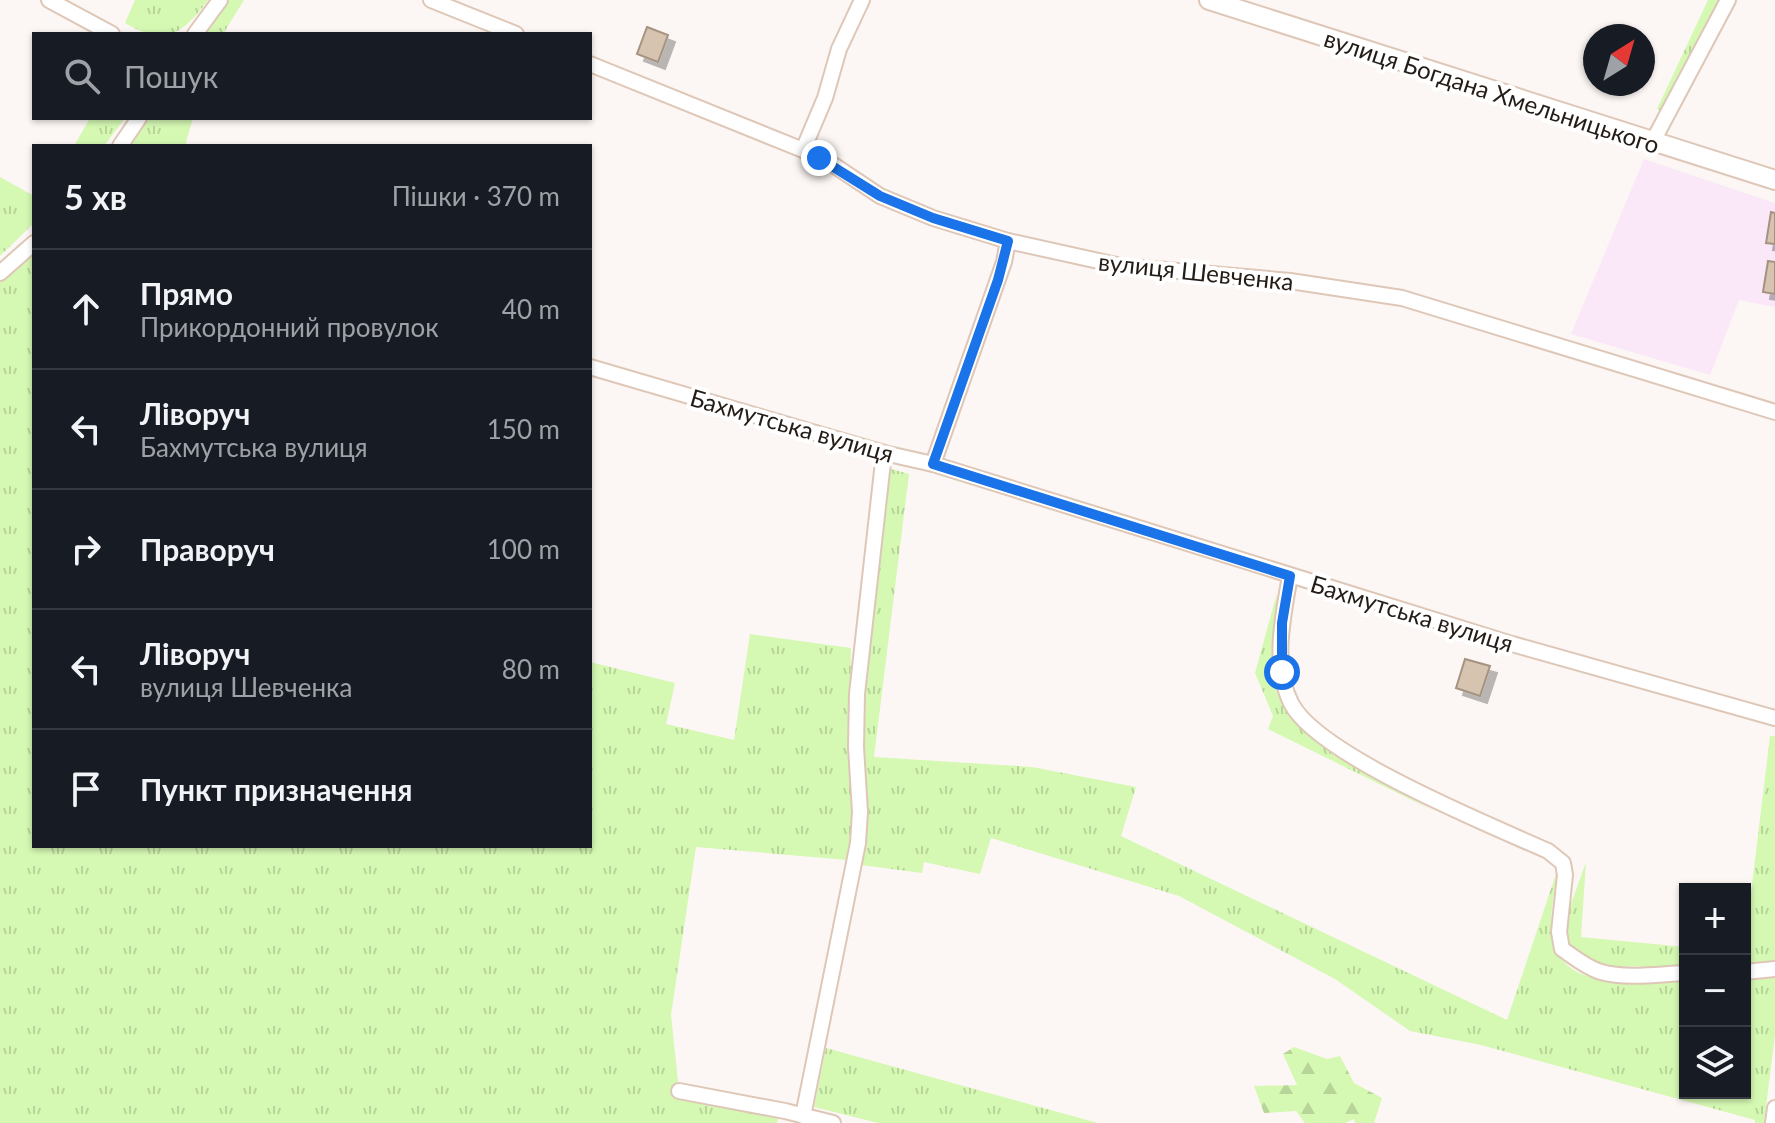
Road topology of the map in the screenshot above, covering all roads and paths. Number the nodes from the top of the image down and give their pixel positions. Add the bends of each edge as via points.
1 (49, 0) edge
2 (220, 0) edge
3 (431, 0) edge
4 (862, 0) edge
5 (1209, 0) edge
6 (1728, 0) edge
7 (108, 32) edge
8 (196, 32) edge
9 (511, 32) edge
10 (592, 65) edge
11 (138, 120) edge
12 (1652, 143) junction
13 (121, 144) edge
14 (803, 150) junction
15 (1775, 180) edge
16 (1008, 241) junction
17 (32, 245) edge
18 (0, 273) edge
19 (592, 368) edge
20 (1775, 412) edge
21 (884, 453) junction
22 (933, 464) junction
23 (1290, 576) junction
24 (1775, 718) edge
25 (1775, 969) edge
26 (1751, 971) edge
27 (1679, 973) edge
28 (679, 1091) dead end
29 (1775, 1108) edge
30 (803, 1116) junction
31 (783, 1117) edge
32 (833, 1123) edge
33 (1773, 1123) edge

1 - 7 street
2 - 8 street
3 - 9 street
4 - 14 street
5 - 12 street, вулиця Богдана Хмельницького
6 - 12 street
10 - 14 street, вулиця Шевченка
11 - 13 street
12 - 15 street, вулиця Богдана Хмельницького
14 - 16 street, вулиця Шевченка via 880,196
16 - 20 street, вулиця Шевченка via 1121,266 1290,281 1402,298
16 - 22 street
17 - 18 street
19 - 21 street, Бахмутська вулиця
21 - 22 street, Бахмутська вулиця
21 - 30 street via 857,694 858,843
22 - 23 street, Бахмутська вулиця
23 - 24 street, Бахмутська вулиця
23 - 27 street via 1282,623 1282,672 1289,701 1301,719 1318,735 1386,775 1548,851 1563,863 1562,949 1600,972
25 - 26 street
28 - 31 street
29 - 33 street
30 - 31 street
30 - 32 street

